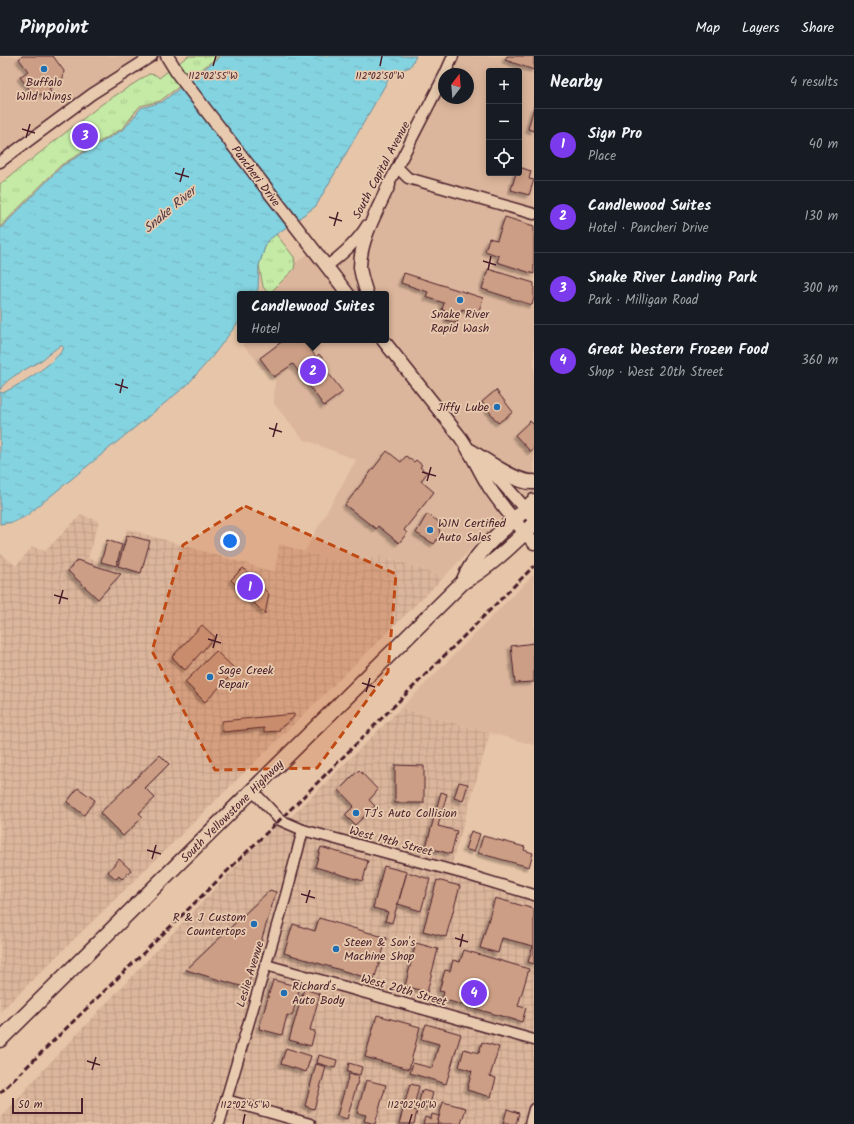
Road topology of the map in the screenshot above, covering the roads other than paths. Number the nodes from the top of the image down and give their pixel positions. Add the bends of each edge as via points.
1 (152, 56) edge
2 (167, 56) edge
3 (453, 56) edge
4 (447, 68) edge
5 (438, 87) edge
6 (0, 162) edge
7 (398, 168) junction
8 (389, 185) junction
9 (534, 214) edge
10 (327, 266) junction
11 (346, 291) edge
12 (365, 291) edge
13 (385, 343) edge
14 (470, 451) junction
15 (534, 482) edge
16 (531, 510) edge
17 (514, 520) junction
18 (531, 533) edge
19 (463, 582) junction
20 (252, 790) junction
21 (303, 830) junction
22 (534, 895) edge
23 (266, 965) junction
24 (0, 1040) edge
25 (534, 1040) edge
26 (226, 1100) junction
27 (534, 1109) edge
28 (219, 1124) edge
29 (310, 1124) edge
30 (530, 1124) edge

1 - 6 street via 92,94
2 - 10 main road, Pancheri Drive via 178,74
3 - 4 street, South Capital Avenue
5 - 7 street, South Capital Avenue
7 - 8 street, South Capital Avenue
7 - 9 street via 408,178
8 - 10 street, South Capital Avenue via 357,240
8 - 12 main road via 363,245 360,267
10 - 11 main road, Pancheri Drive
13 - 14 main road
14 - 15 highway via 518,479
14 - 16 main road
14 - 17 main road via 489,487
16 - 17 highway, South Yellowstone Highway
17 - 18 main road
17 - 19 highway, South Yellowstone Highway via 482,551
18 - 19 highway, South Yellowstone Highway
19 - 20 highway, South Yellowstone Highway
20 - 21 street, West 19th Street via 280,820
20 - 24 highway, South Yellowstone Highway
21 - 22 street, West 19th Street
21 - 23 street, Leslie Avenue
23 - 25 street, West 20th Street
23 - 26 street, Leslie Avenue
26 - 28 street, Leslie Avenue
26 - 29 street
27 - 30 street

